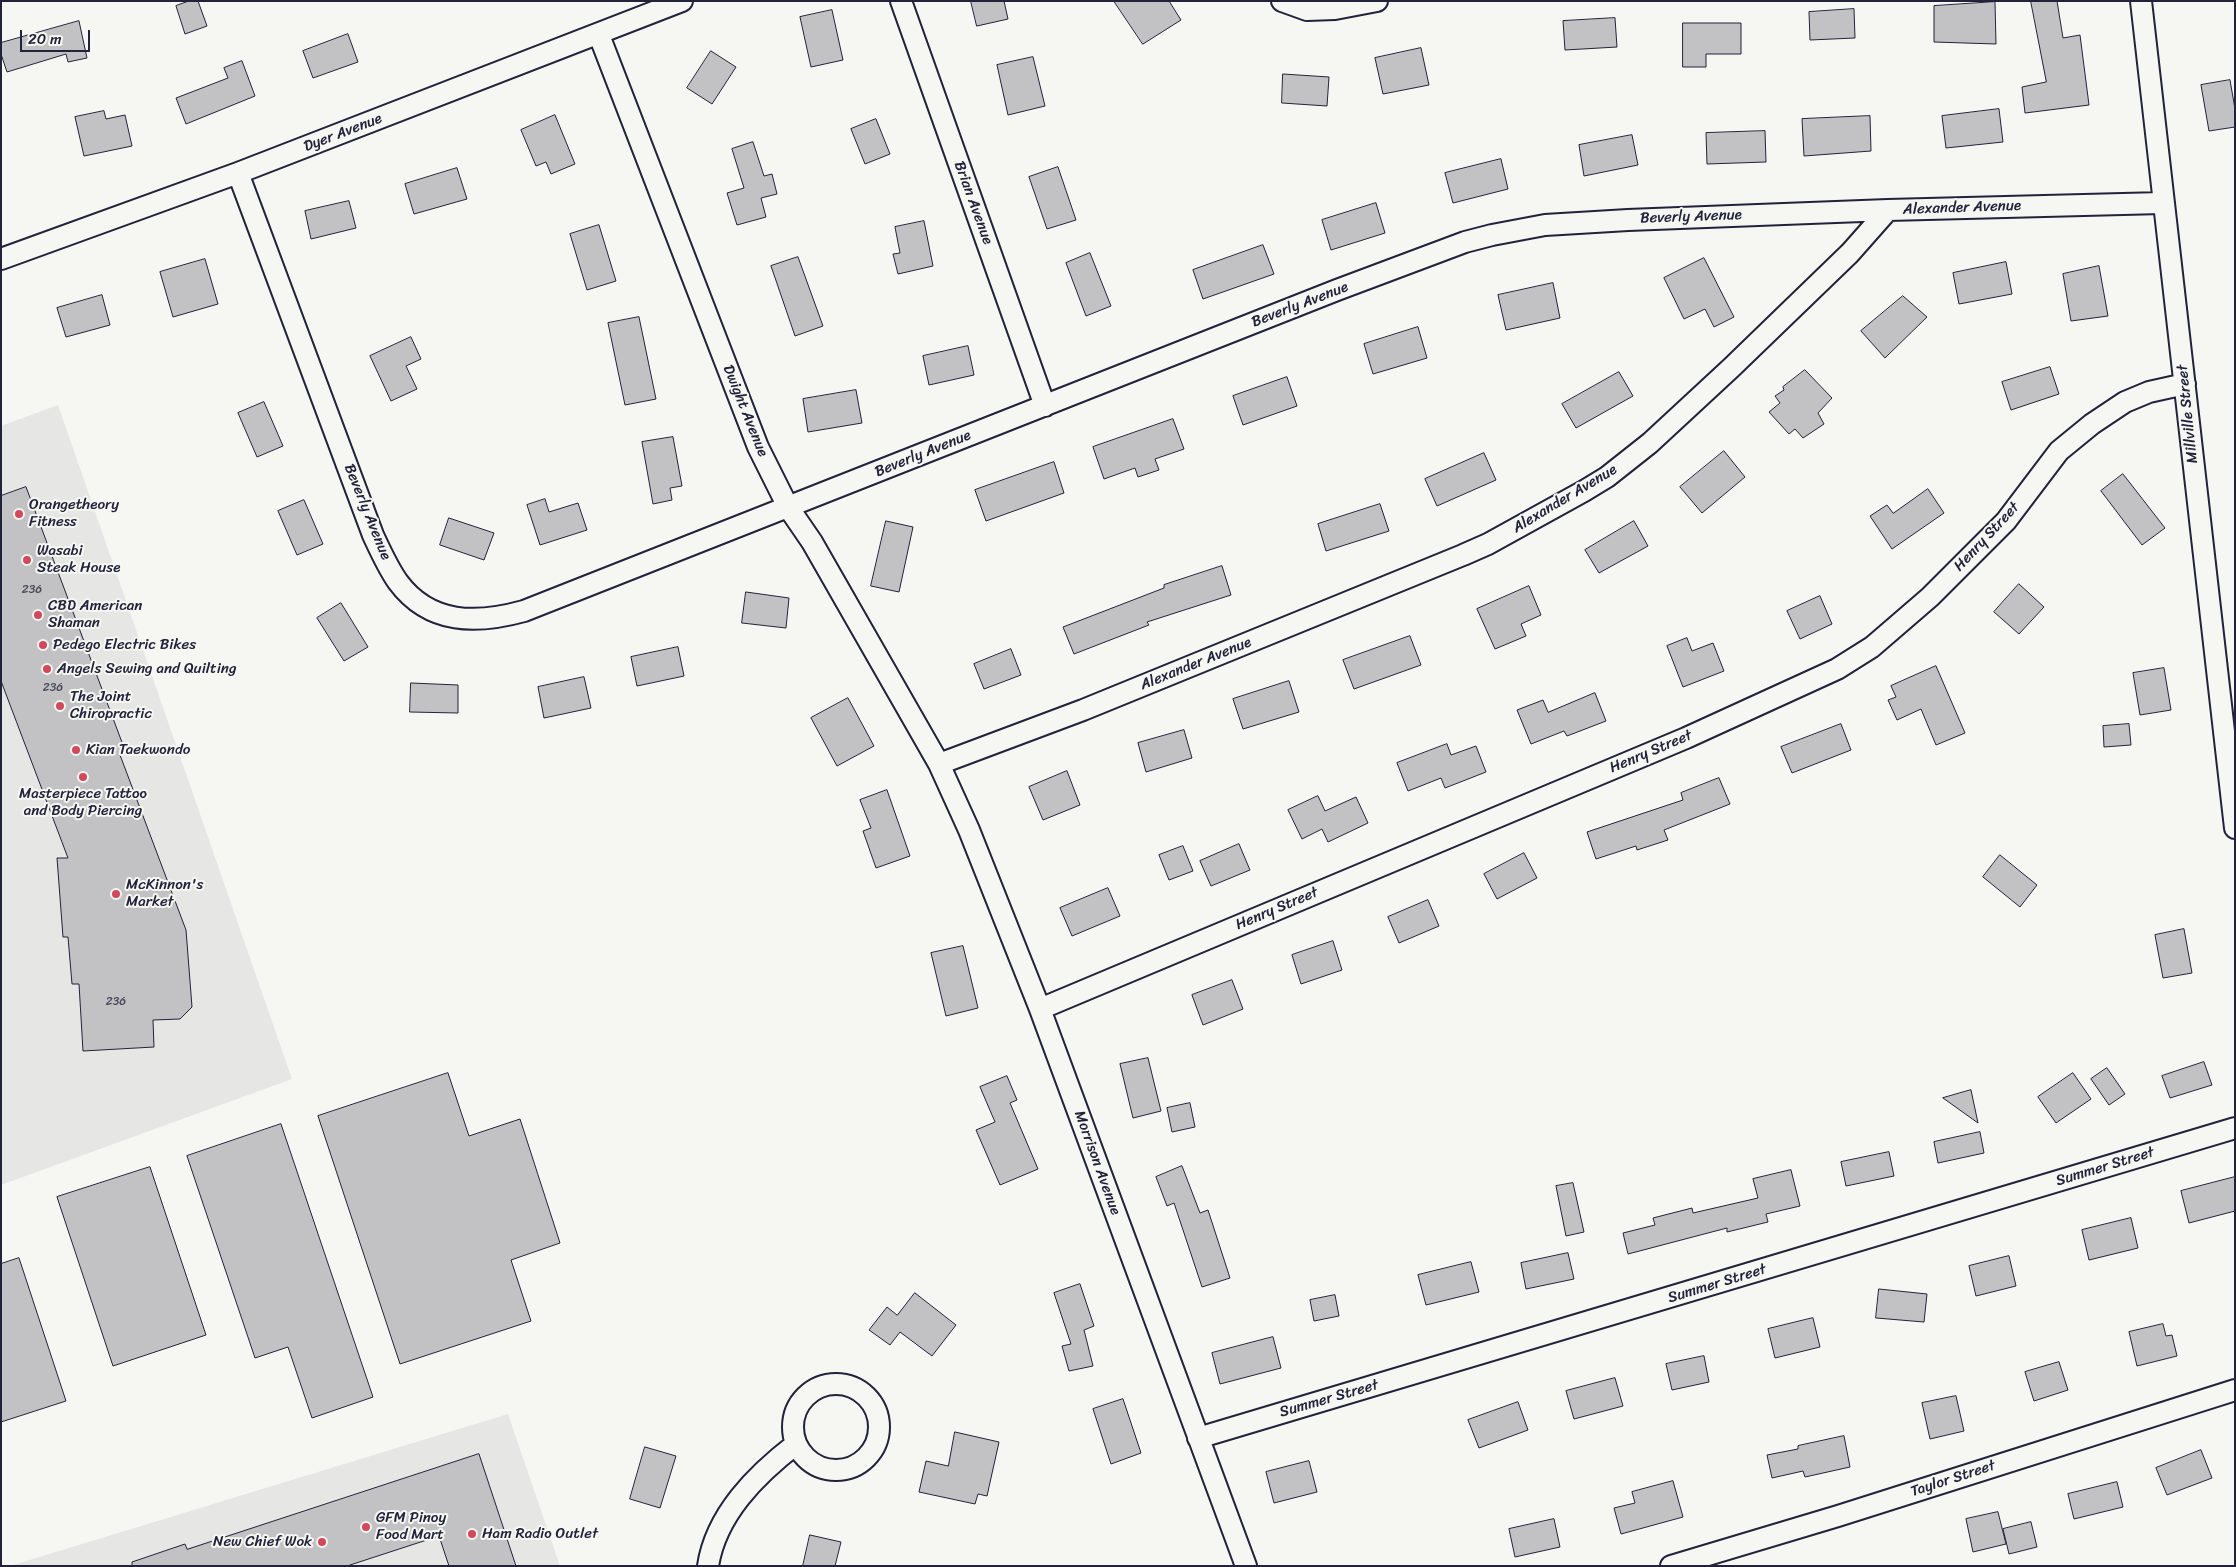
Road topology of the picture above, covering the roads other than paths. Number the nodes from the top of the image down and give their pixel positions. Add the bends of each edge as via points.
1 (682, 1) edge
2 (901, 1) edge
3 (1282, 1) edge
4 (1377, 1) edge
5 (2140, 1) edge
6 (600, 34) junction
7 (238, 173) junction
8 (2162, 203) junction
9 (1888, 210) junction
10 (1, 259) edge
11 (2185, 384) junction
12 (1044, 406) junction
13 (788, 507) junction
14 (939, 764) junction
15 (2235, 828) edge
16 (1040, 1009) junction
17 (2235, 1128) edge
18 (2235, 1390) edge
19 (1198, 1438) junction
20 (796, 1444) junction
21 (708, 1566) edge
22 (1246, 1566) edge
23 (1671, 1566) edge

1 - 6 street, Dyer Avenue
2 - 12 street, Brian Avenue
3 - 4 street via 1307,10
5 - 8 street, Millville Street
6 - 7 street, Dyer Avenue
6 - 13 street, Dwight Avenue via 758,447
7 - 10 street, Dyer Avenue
7 - 13 street, Beverly Avenue via 373,534 399,583 418,603 443,616 470,620 524,611
8 - 9 street, Alexander Avenue
8 - 11 street, Millville Street
9 - 12 street, Beverly Avenue via 1546,225 1492,235 1347,287
9 - 14 street, Alexander Avenue via 1850,253 1731,368 1650,442 1584,491 1488,544 1082,710
11 - 15 street, Millville Street
11 - 16 street, Henry Street via 2149,392 2125,402 2059,451 2006,521 1930,597 1872,647 1837,669 1686,738
12 - 13 street, Beverly Avenue
13 - 14 street, Dwight Avenue via 817,550
14 - 16 street, Morrison Avenue via 969,830
16 - 19 street, Morrison Avenue
17 - 19 street, Summer Street
18 - 23 street, Taylor Street
19 - 22 street, Morrison Avenue
20 - 20 street via 803,1456 826,1469 854,1466 874,1448 879,1422 875,1409 867,1396 854,1388 825,1385 801,1401 794,1415 792,1429
20 - 21 street via 750,1483 721,1528

